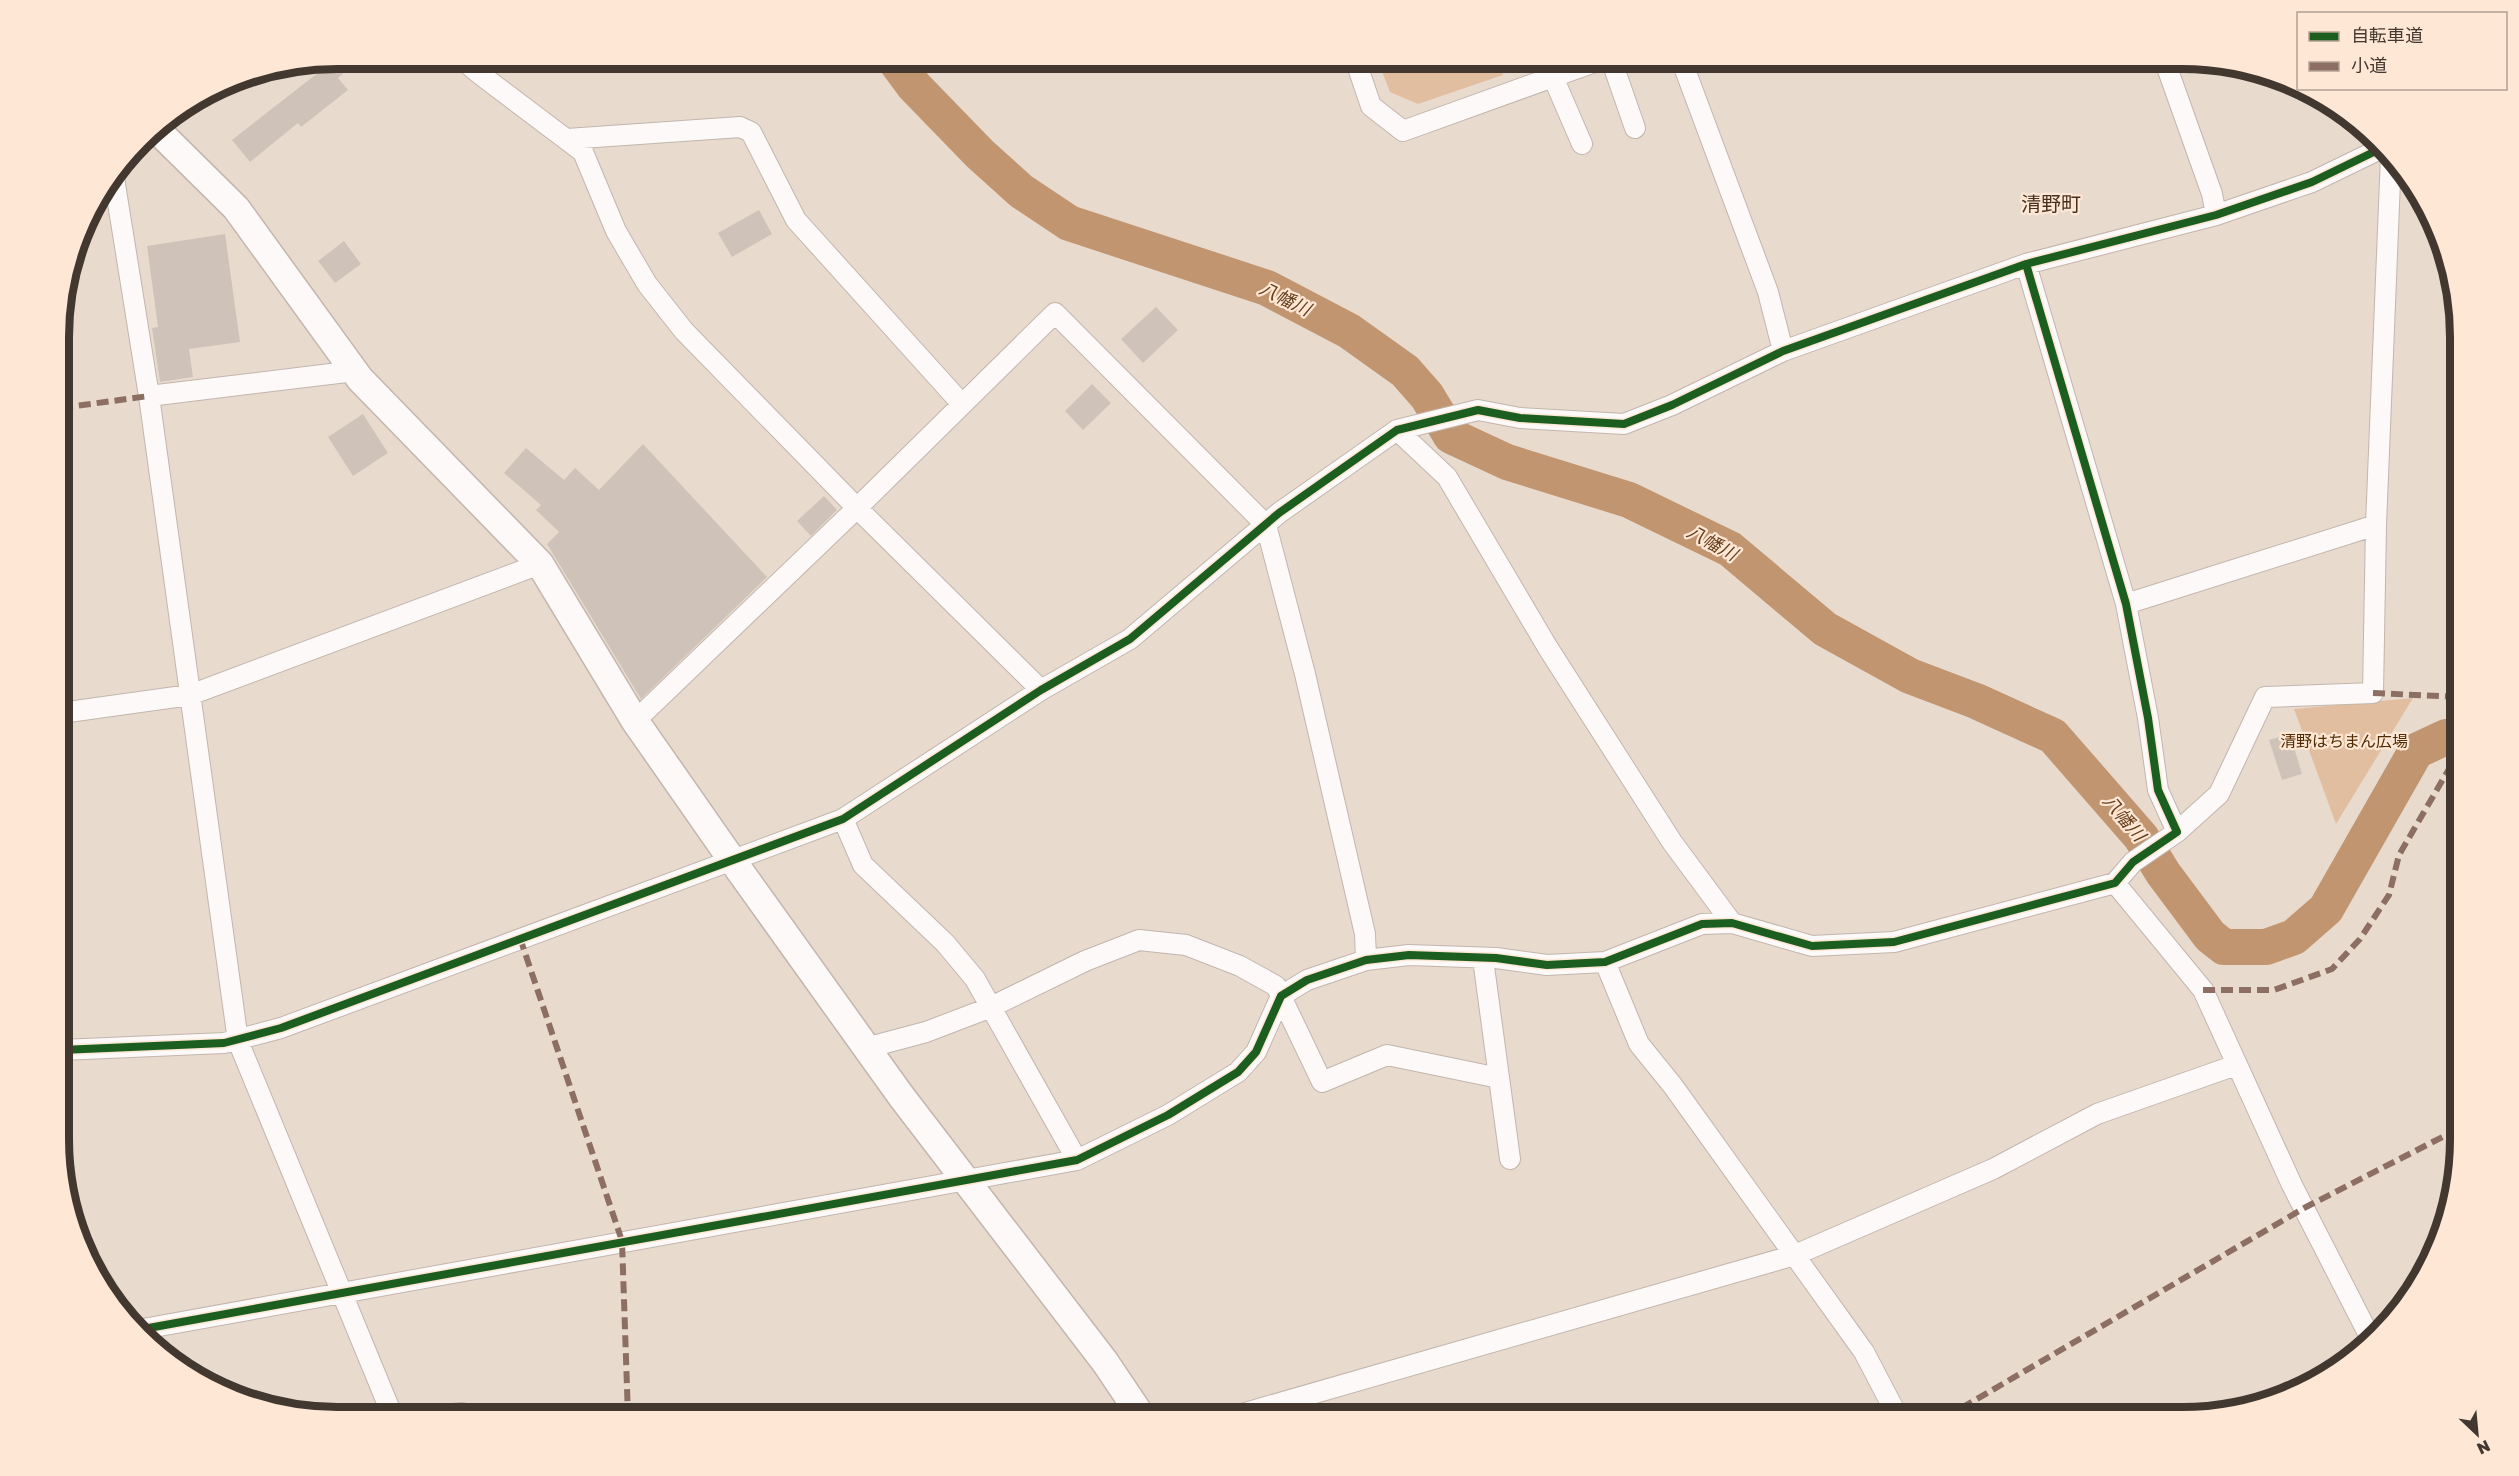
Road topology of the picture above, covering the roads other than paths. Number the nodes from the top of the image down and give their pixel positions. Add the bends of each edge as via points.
1 (474, 69) edge
2 (1359, 69) edge
3 (1572, 69) edge
4 (1615, 69) edge
5 (1685, 69) edge
6 (2168, 69) edge
7 (1553, 76) junction
8 (1635, 128) dead end
9 (161, 134) edge
10 (567, 140) junction
11 (1582, 144) dead end
12 (2376, 151) edge
13 (2391, 168) edge
14 (115, 186) edge
15 (2216, 215) junction
16 (2026, 264) junction
17 (1783, 351) junction
18 (355, 371) junction
19 (149, 396) junction
20 (961, 403) junction
21 (1397, 430) junction
22 (857, 508) junction
23 (1266, 525) junction
24 (2376, 525) junction
25 (540, 564) junction
26 (2126, 604) junction
27 (1041, 690) junction
28 (190, 695) junction
29 (69, 711) edge
30 (635, 721) junction
31 (843, 819) junction
32 (2171, 837) junction
33 (732, 860) junction
34 (2115, 883) junction
35 (1732, 923) junction
36 (1483, 959) junction
37 (1366, 960) junction
38 (1605, 962) junction
39 (1281, 996) junction
40 (989, 1008) junction
41 (238, 1041) junction
42 (866, 1048) junction
43 (69, 1050) edge
44 (2236, 1065) junction
45 (1499, 1078) junction
46 (1077, 1160) junction
47 (1510, 1160) dead end
48 (965, 1181) junction
49 (1796, 1255) junction
50 (343, 1293) junction
51 (146, 1328) edge
52 (2368, 1333) edge
53 (389, 1407) edge
54 (1135, 1407) edge
55 (1266, 1407) edge
56 (1893, 1407) edge

1 - 10 street
2 - 7 street via 1371,106 1403,131
3 - 7 street
4 - 8 street
5 - 17 street via 1768,292
6 - 15 street
7 - 11 street
9 - 18 street via 236,208
10 - 20 street via 740,127 751,132 796,220
10 - 22 street via 583,152 616,231 647,284 684,331
12 - 15 street via 2312,182
13 - 24 street
14 - 19 street
15 - 16 street
16 - 17 street
16 - 26 street
17 - 21 street via 1624,424 1520,418 1478,410
18 - 19 street
18 - 25 street
19 - 28 street
20 - 22 street
20 - 23 street via 1055,313
21 - 23 street
21 - 35 street via 1447,477 1554,658 1672,842
22 - 27 street
22 - 30 street
23 - 27 street via 1130,639
23 - 37 street via 1311,696 1365,934
24 - 26 street
24 - 32 street via 2373,693 2265,697 2219,794
25 - 28 street
25 - 30 street
26 - 32 street via 2158,790
27 - 31 street
28 - 29 street
28 - 41 street
30 - 33 street
31 - 33 street
31 - 40 street via 863,865 945,942 975,979
32 - 34 street via 2133,862
33 - 41 street
33 - 42 street
34 - 35 street via 1894,942 1812,946
34 - 44 street via 2204,990
35 - 38 street via 1702,924
36 - 37 street via 1409,956
36 - 38 street via 1547,964
36 - 45 street
37 - 39 street via 1307,980
38 - 49 street via 1639,1044
39 - 40 street via 1276,986 1240,966 1186,945 1139,940 1085,961
39 - 45 street via 1322,1082 1387,1055
39 - 46 street via 1256,1052 1238,1072 1168,1115
40 - 42 street via 926,1032
40 - 46 street
41 - 43 street
41 - 50 street
42 - 48 street
44 - 49 street via 2097,1114 1993,1169
44 - 52 street
45 - 47 street
46 - 48 street
48 - 50 street
48 - 54 street
49 - 55 street
49 - 56 street via 1864,1352
50 - 51 street
50 - 53 street

